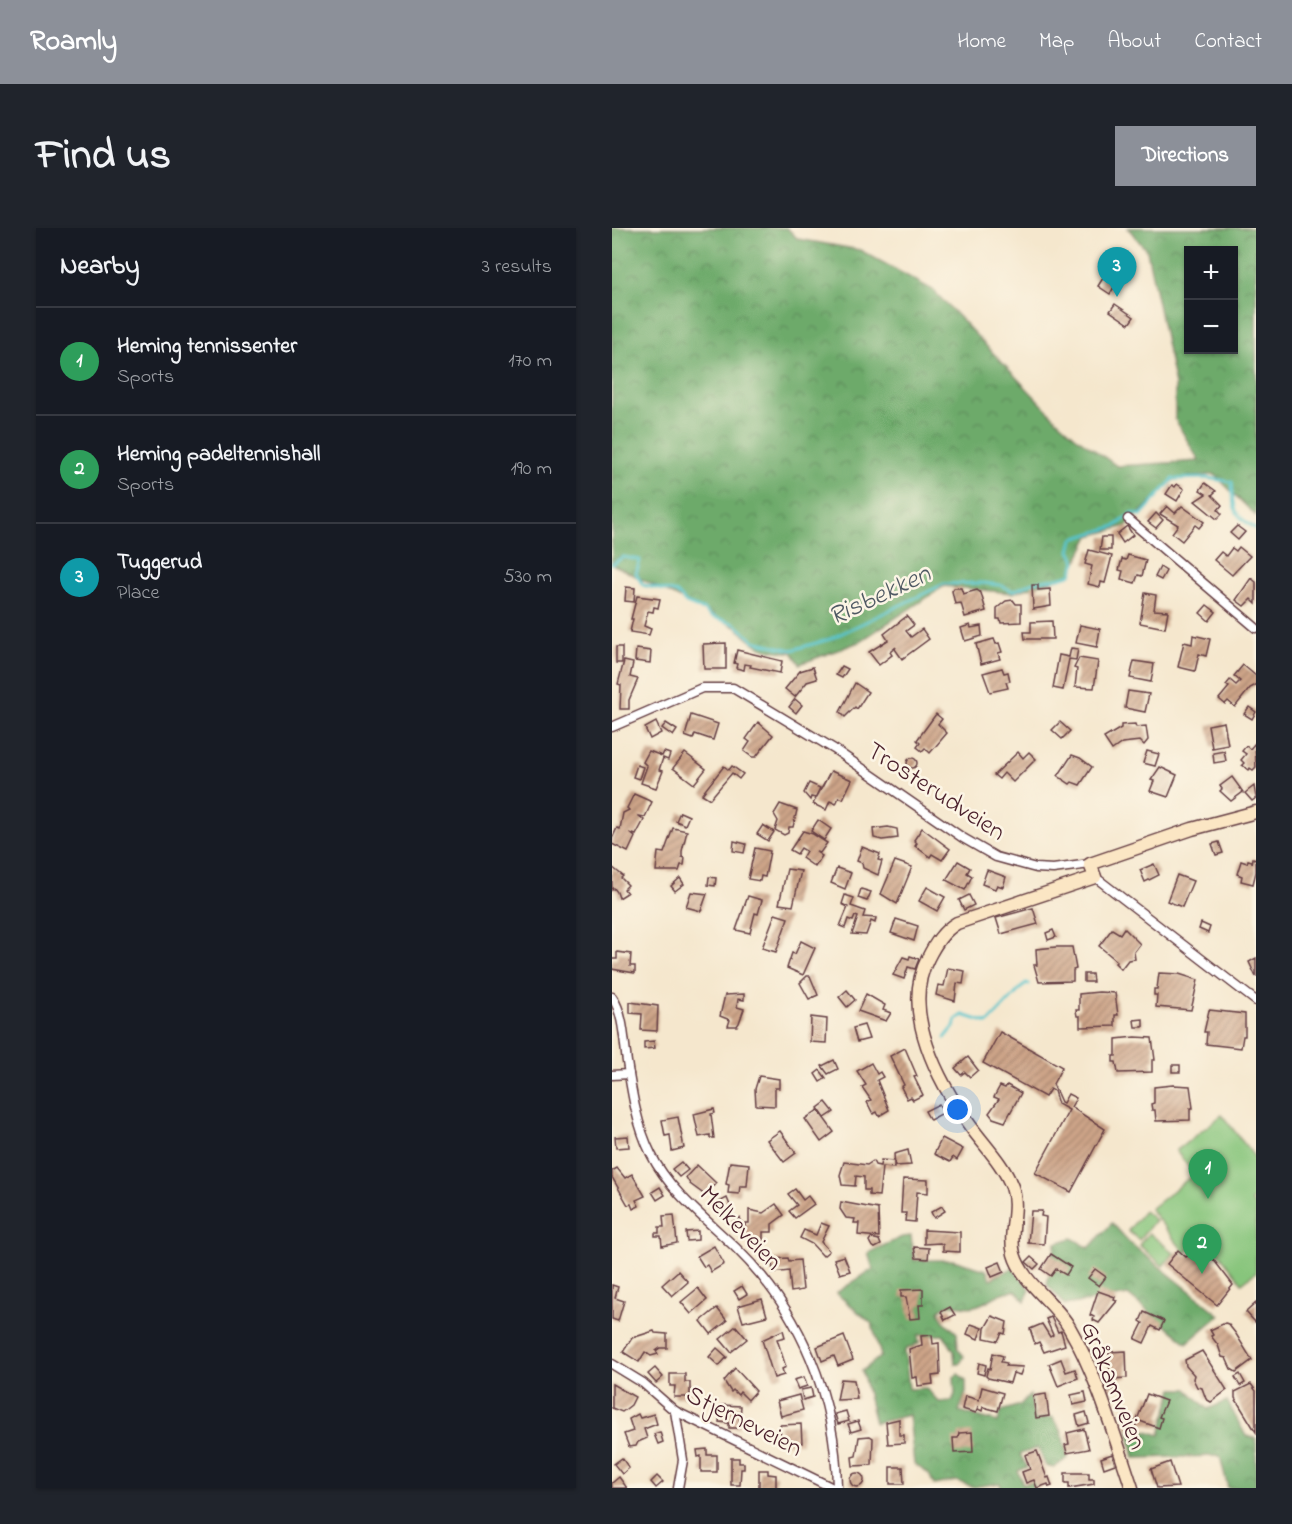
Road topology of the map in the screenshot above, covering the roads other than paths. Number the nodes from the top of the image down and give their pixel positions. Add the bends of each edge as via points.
1 (1128, 519) dead end
2 (1256, 628) edge
3 (612, 727) edge
4 (1256, 812) edge
5 (1090, 864) junction
6 (1095, 877) junction
7 (612, 997) edge
8 (1256, 1001) edge
9 (629, 1074) junction
10 (612, 1075) edge
11 (612, 1364) edge
12 (675, 1411) junction
13 (678, 1488) edge
14 (835, 1488) edge
15 (1132, 1488) edge

1 - 2 street
3 - 5 street, Trosterudveien via 702,688 733,688 834,749 996,857 1036,868
4 - 5 street, Trosterudveien
5 - 6 street
6 - 8 street
6 - 15 street, Gråkamveien via 950,927 925,964 919,1003 929,1048 948,1091 1012,1187 1013,1248 1018,1264 1056,1308 1077,1344
7 - 9 street, Melkeveien
9 - 10 street
9 - 14 street, Melkeveien via 639,1125 659,1168 768,1282 797,1328 829,1414 836,1452
11 - 12 street, Stjerneveien via 643,1383
12 - 13 street via 683,1460
12 - 14 street, Stjerneveien

